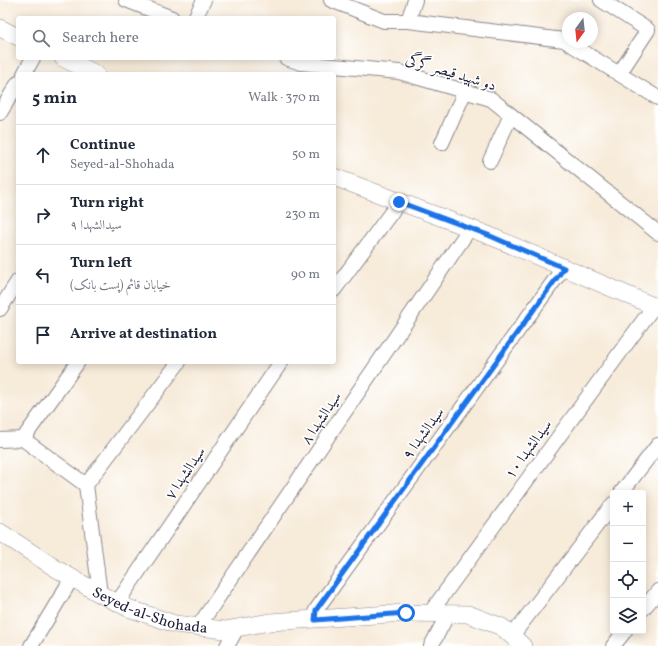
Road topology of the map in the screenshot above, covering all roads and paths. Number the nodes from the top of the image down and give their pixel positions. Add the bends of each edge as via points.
1 (126, 0) edge
2 (204, 0) edge
3 (415, 0) edge
4 (601, 0) edge
5 (335, 1) edge
6 (167, 16) edge
7 (197, 16) edge
8 (408, 21) junction
9 (0, 28) edge
10 (16, 36) edge
11 (32, 60) edge
12 (67, 60) edge
13 (292, 60) edge
14 (25, 72) edge
15 (92, 72) edge
16 (619, 74) junction
17 (465, 91) junction
18 (658, 98) edge
19 (14, 101) edge
20 (0, 113) edge
21 (511, 115) junction
22 (442, 143) dead end
23 (490, 161) dead end
24 (336, 178) edge
25 (399, 202) junction
26 (470, 228) junction
27 (658, 233) edge
28 (564, 268) junction
29 (16, 284) edge
30 (336, 287) edge
31 (656, 307) edge
32 (0, 308) edge
33 (77, 364) edge
34 (177, 364) edge
35 (281, 364) edge
36 (22, 439) junction
37 (0, 440) edge
38 (658, 445) edge
39 (86, 485) junction
40 (624, 490) edge
41 (610, 508) edge
42 (0, 532) edge
43 (72, 578) junction
44 (658, 591) edge
45 (100, 594) junction
46 (117, 603) junction
47 (646, 605) edge
48 (430, 613) junction
49 (448, 614) junction
50 (315, 620) junction
51 (198, 627) junction
52 (237, 628) junction
53 (623, 634) edge
54 (517, 641) edge
55 (31, 646) edge
56 (227, 646) edge
57 (431, 646) edge
58 (613, 646) edge

1 - 6 street
2 - 7 street
3 - 8 street
4 - 16 street via 648,30
5 - 8 street via 384,21
8 - 16 street via 564,40
9 - 10 street
11 - 14 street
12 - 15 street
13 - 17 street, دو شهید قیصر گرگی via 399,72
16 - 18 street
17 - 21 street, دو شهید قیصر گرگی via 491,99
17 - 22 street
19 - 20 street
21 - 23 street
21 - 27 street, دو شهید قیصر گرگی
24 - 25 street
25 - 26 street
25 - 30 street
26 - 28 street
26 - 51 street, سیدالشهدا ۸
28 - 31 street
28 - 50 street, سیدالشهدا ۹ via 320,603
29 - 32 street
31 - 48 street, سیدالشهدا ۱۰
33 - 36 street
34 - 39 street
35 - 46 street, سیدالشهدا ۷
36 - 37 street
36 - 39 street
38 - 40 street
39 - 45 street
41 - 54 street
42 - 43 street, Seyed-al-Shohada
43 - 45 street, Seyed-al-Shohada
43 - 55 street
44 - 47 street
45 - 46 street, Seyed-al-Shohada
46 - 51 street, Seyed-al-Shohada via 175,624
48 - 49 street, Seyed-al-Shohada
48 - 50 street, Seyed-al-Shohada
49 - 54 street, Seyed-al-Shohada via 468,614 502,627
49 - 57 street
50 - 52 street, Seyed-al-Shohada via 270,622
51 - 52 street, Seyed-al-Shohada via 225,630
52 - 56 street
53 - 58 street

